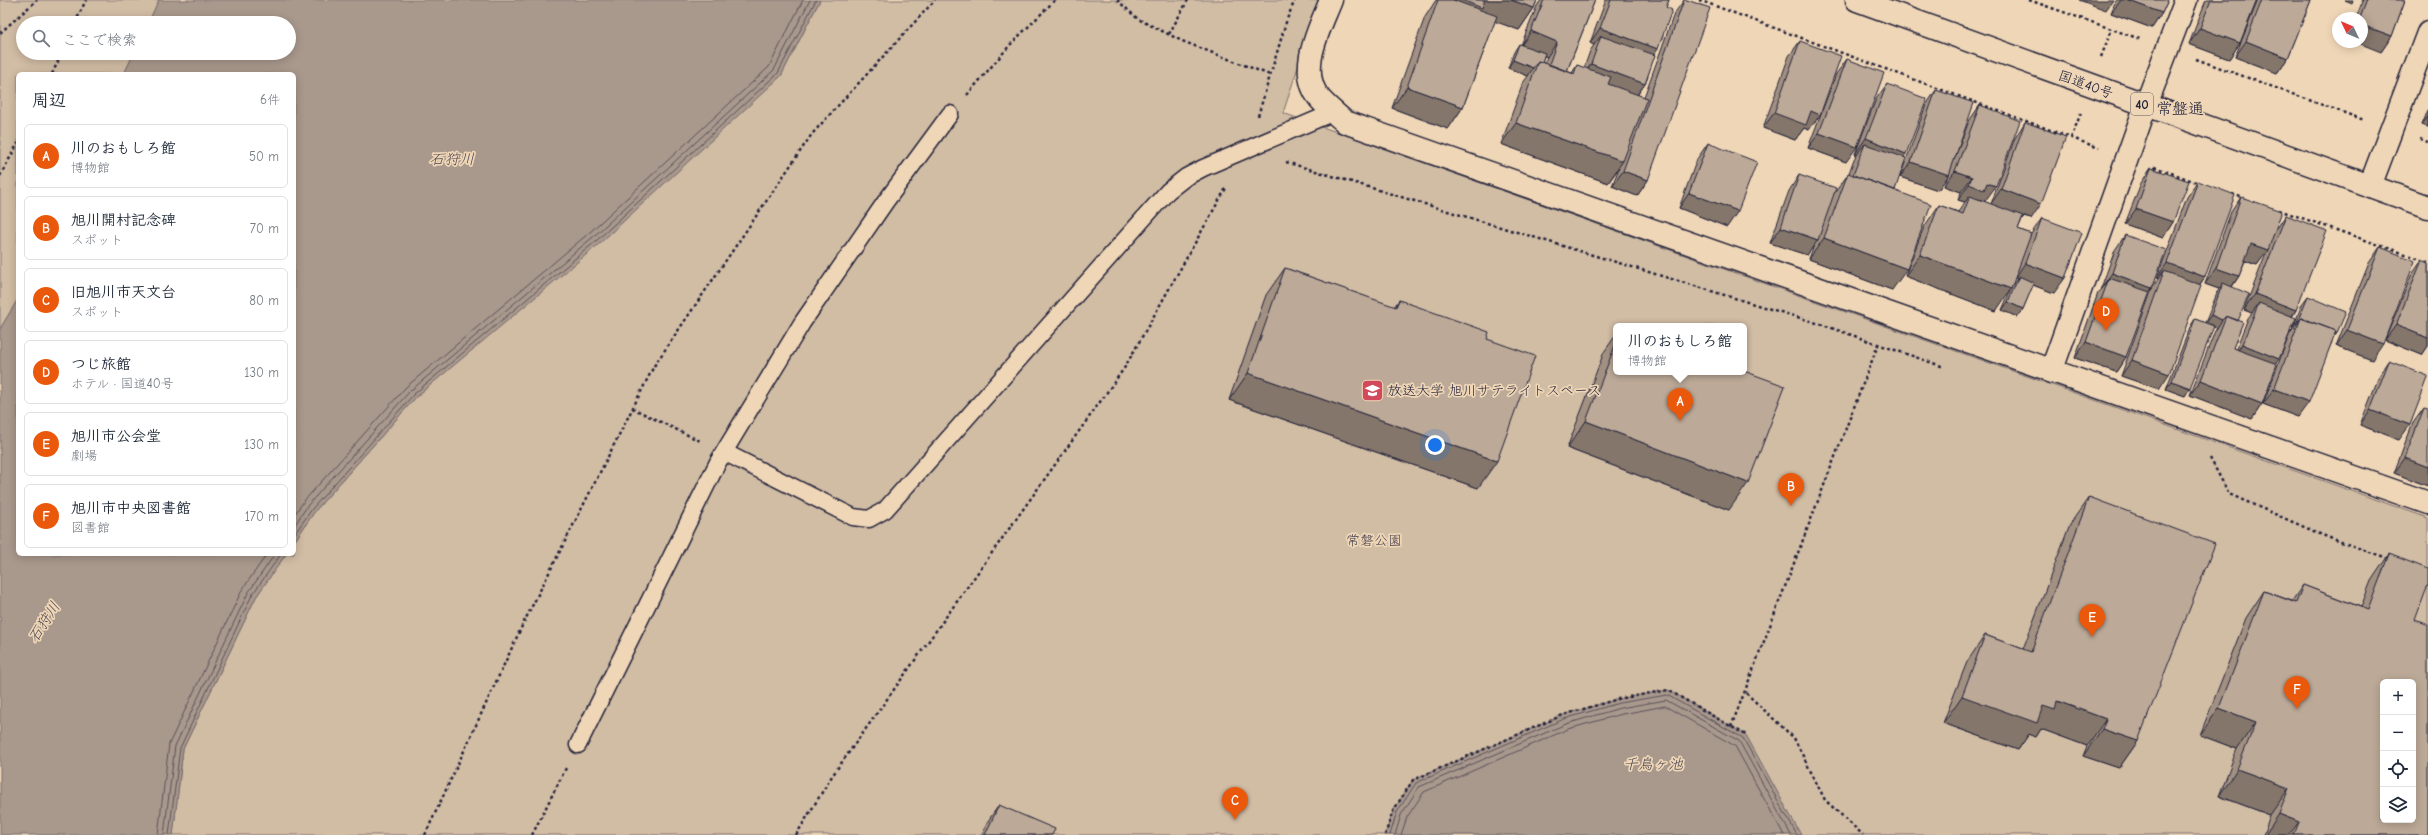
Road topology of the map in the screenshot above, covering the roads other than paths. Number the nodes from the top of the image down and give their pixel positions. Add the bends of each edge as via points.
1 (1331, 0) edge
2 (1857, 0) edge
3 (2186, 0) edge
4 (2428, 33) edge
5 (2146, 105) junction
6 (1334, 112) junction
7 (950, 114) road end
8 (2370, 186) junction
9 (2428, 207) edge
10 (2051, 372) junction
11 (724, 452) junction
12 (2428, 503) edge
13 (578, 745) road end

1 - 6 main road via 1310,54 1310,75 1319,98
2 - 5 main road, 国道40号 / 40
3 - 5 main road
4 - 8 main road
5 - 8 main road, 国道40号 / 40
5 - 10 main road
6 - 10 main road via 1345,122
6 - 11 lane via 1203,168 1168,191 885,510 869,519 852,517
7 - 11 lane via 802,323
8 - 9 main road, 国道40号 / 40
10 - 12 main road
11 - 13 lane

